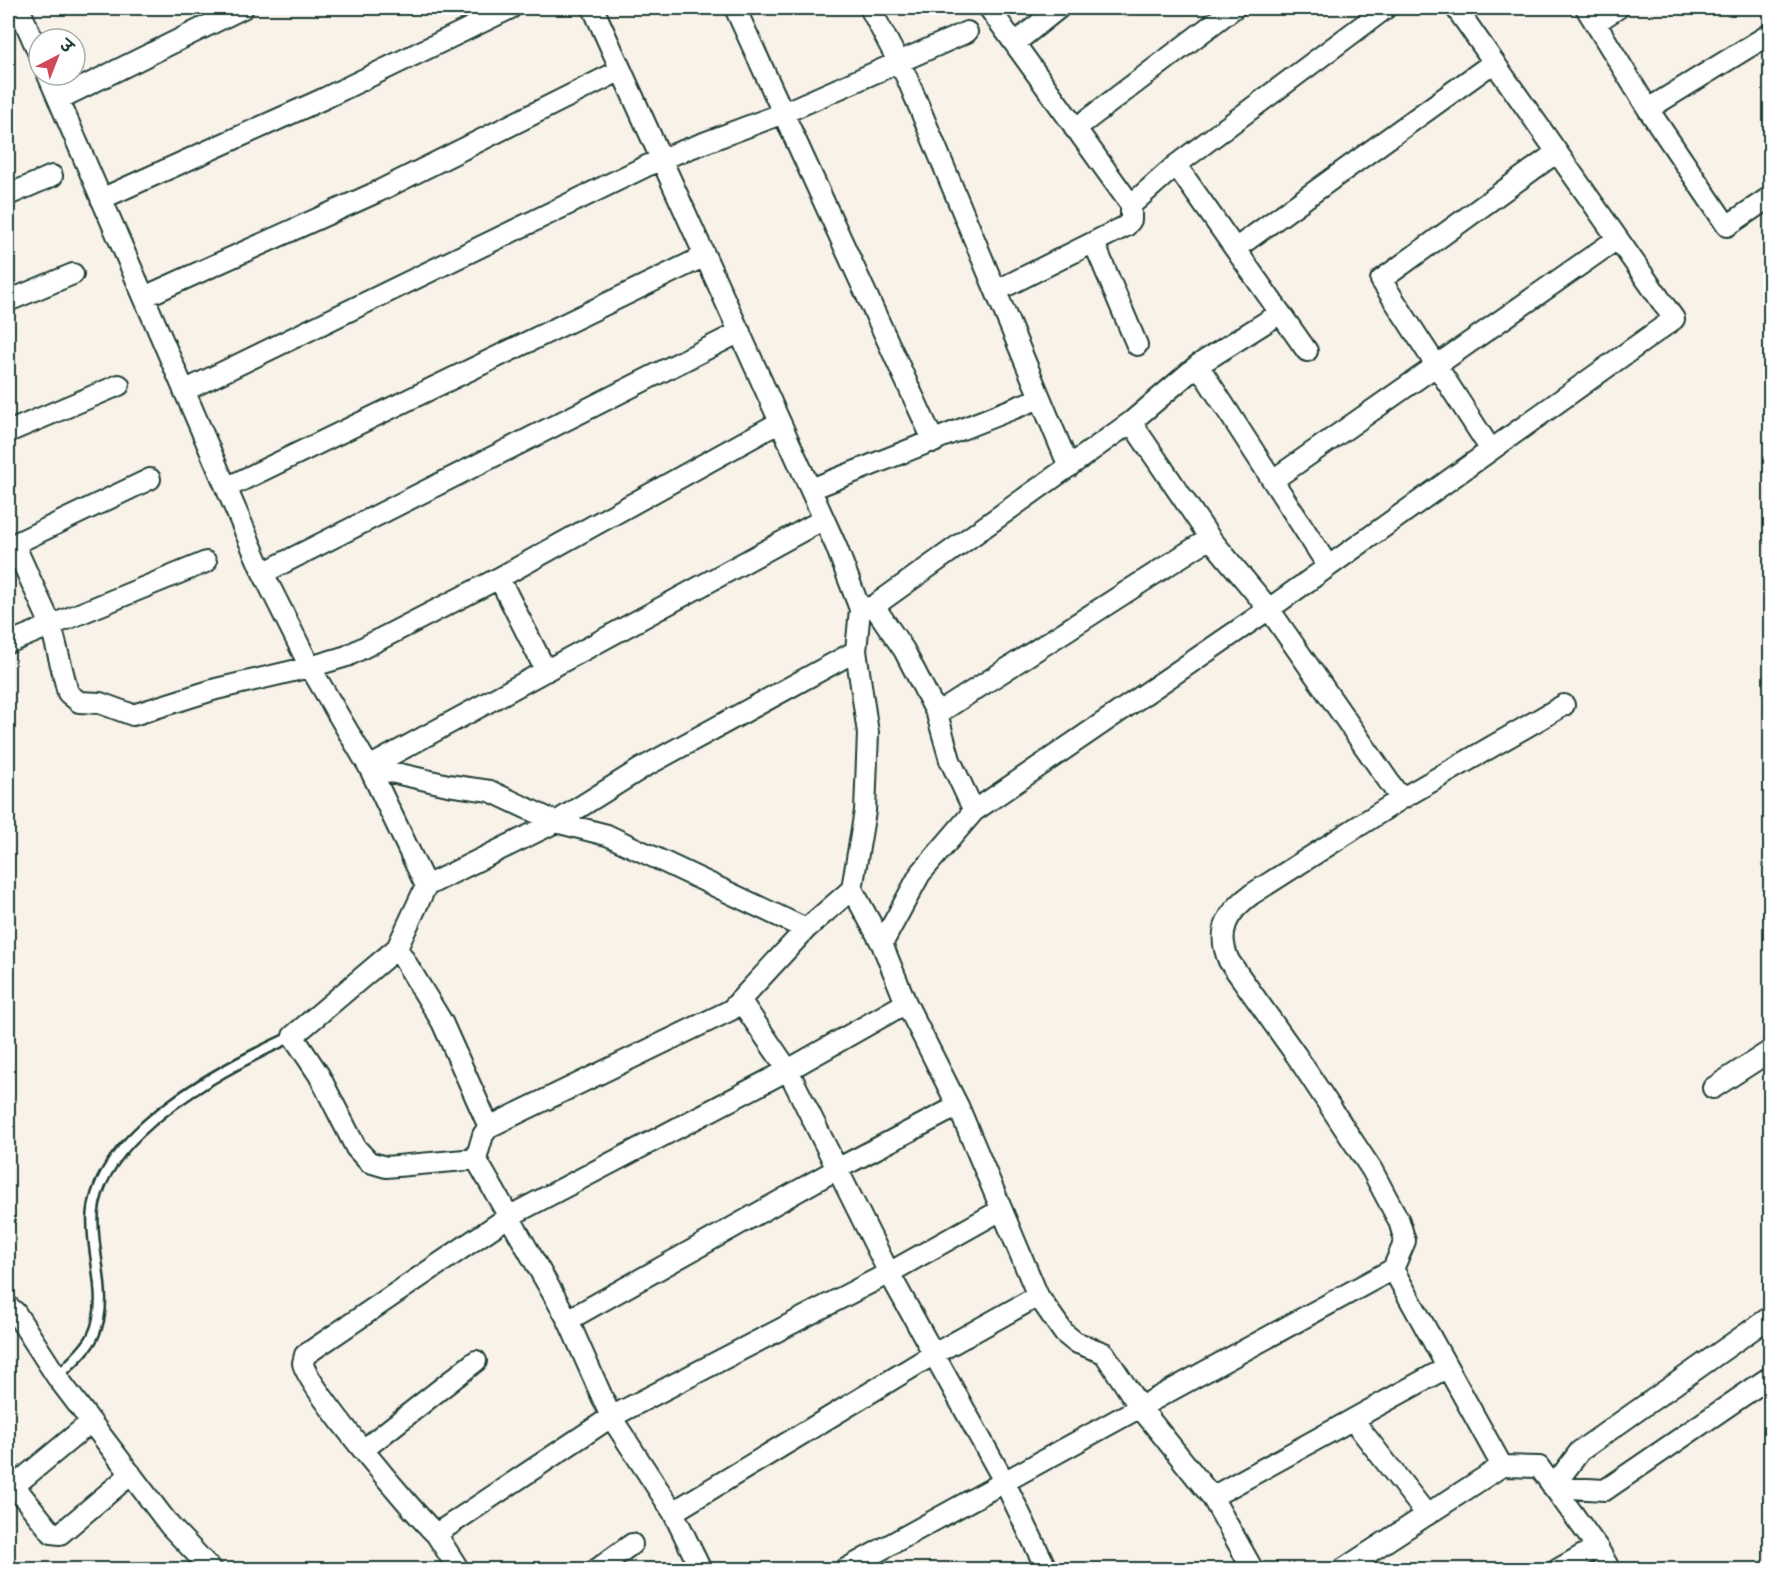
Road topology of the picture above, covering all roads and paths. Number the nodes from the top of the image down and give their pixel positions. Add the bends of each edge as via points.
1 (19, 8) edge
2 (243, 8) edge
3 (511, 8) edge
4 (593, 8) edge
5 (735, 8) edge
6 (870, 8) edge
7 (989, 8) edge
8 (1059, 8) edge
9 (1234, 8) edge
10 (1386, 8) edge
11 (1456, 8) edge
12 (1618, 8) edge
13 (1591, 15) edge
14 (27, 27) edge
15 (967, 32) dead end
16 (1770, 34) edge
17 (1015, 43) junction
18 (1494, 62) junction
19 (899, 63) junction
20 (621, 70) junction
21 (54, 87) edge
22 (59, 99) junction
23 (1648, 109) junction
24 (781, 114) junction
25 (1075, 129) junction
26 (1557, 152) junction
27 (661, 159) junction
28 (1176, 165) junction
29 (52, 176) dead end
30 (8, 195) edge
31 (1770, 197) edge
32 (101, 199) junction
33 (1131, 205) junction
34 (1617, 239) junction
35 (1094, 243) junction
36 (1235, 249) junction
37 (705, 256) junction
38 (73, 274) dead end
39 (996, 291) junction
40 (144, 297) junction
41 (8, 302) edge
42 (1280, 314) junction
43 (740, 332) junction
44 (1137, 345) dead end
45 (1307, 351) dead end
46 (1198, 365) junction
47 (1436, 365) junction
48 (119, 385) dead end
49 (184, 391) junction
50 (1040, 398) junction
51 (780, 422) junction
52 (1131, 422) junction
53 (8, 432) edge
54 (934, 442) junction
55 (1491, 450) junction
56 (1069, 467) junction
57 (150, 480) dead end
58 (1273, 480) junction
59 (226, 488) junction
60 (811, 489) junction
61 (824, 519) junction
62 (1210, 538) junction
63 (11, 546) edge
64 (206, 562) dead end
65 (1328, 566) junction
66 (263, 573) junction
67 (499, 578) junction
68 (867, 608) junction
69 (1269, 609) junction
70 (51, 625) junction
71 (8, 643) edge
72 (856, 651) junction
73 (310, 667) junction
74 (546, 671) junction
75 (1564, 705) dead end
76 (937, 714) junction
77 (369, 766) junction
78 (1401, 800) junction
79 (974, 810) junction
80 (556, 822) junction
81 (426, 886) junction
82 (852, 889) junction
83 (806, 929) junction
84 (882, 944) junction
85 (397, 948) junction
86 (740, 1000) junction
87 (906, 1003) junction
88 (293, 1036) junction
89 (1770, 1051) edge
90 (788, 1070) junction
91 (1713, 1088) dead end
92 (958, 1106) junction
93 (489, 1127) junction
94 (476, 1159) junction
95 (837, 1169) junction
96 (1001, 1210) junction
97 (508, 1217) junction
98 (1393, 1269) junction
99 (889, 1273) junction
100 (1038, 1296) junction
101 (8, 1306) edge
102 (1770, 1317) edge
103 (568, 1320) junction
104 (934, 1354) junction
105 (476, 1361) dead end
106 (1446, 1368) junction
107 (57, 1377) junction
108 (1770, 1377) edge
109 (1139, 1406) junction
110 (611, 1417) junction
111 (1353, 1420) junction
112 (91, 1422) junction
113 (363, 1450) junction
114 (1502, 1466) junction
115 (131, 1474) junction
116 (11, 1482) edge
117 (1005, 1483) junction
118 (1553, 1487) junction
119 (1212, 1497) junction
120 (673, 1512) junction
121 (1426, 1515) junction
122 (436, 1534) junction
123 (632, 1544) dead end
124 (1597, 1546) junction
125 (198, 1566) edge
126 (459, 1569) edge
127 (596, 1569) edge
128 (701, 1569) edge
129 (844, 1569) edge
130 (1047, 1569) edge
131 (1253, 1569) edge
132 (1342, 1569) edge
133 (1557, 1569) edge
134 (1610, 1569) edge

1 - 14 street
2 - 22 street
3 - 32 street via 323,99
4 - 20 street
5 - 24 street
6 - 19 street
7 - 17 street
8 - 17 street
9 - 25 street
10 - 28 street
11 - 18 street
12 - 13 street
13 - 23 street
15 - 19 street
16 - 23 street
17 - 25 street
18 - 26 street
18 - 36 street
19 - 24 street
19 - 39 street
20 - 27 street
20 - 40 street via 377,192
21 - 22 street
22 - 32 street
23 - 31 street via 1726,226
24 - 27 street
24 - 54 street
25 - 33 street
26 - 34 street
26 - 47 street via 1381,280
27 - 37 street
27 - 49 street
28 - 33 street
28 - 36 street
29 - 30 street
32 - 40 street
33 - 35 street via 1131,220 1126,226
34 - 47 street
34 - 55 street via 1674,319
35 - 39 street
35 - 44 street
36 - 42 street
37 - 43 street
37 - 59 street
38 - 41 street
39 - 50 street
40 - 49 street
42 - 45 street
42 - 46 street
43 - 51 street
43 - 66 street
46 - 52 street
46 - 58 street
47 - 55 street
47 - 58 street
48 - 53 street
49 - 59 street
50 - 54 street
50 - 56 street
51 - 60 street
51 - 67 street
52 - 56 street
52 - 62 street
54 - 60 street
55 - 65 street
56 - 68 street
57 - 63 street
58 - 65 street
59 - 66 street
60 - 61 street
61 - 68 street
61 - 74 street
62 - 69 street
62 - 76 street
63 - 70 street
64 - 70 street
65 - 69 street
66 - 73 street
67 - 73 street via 347,656
67 - 74 street
68 - 72 street
68 - 76 street via 904,650
69 - 78 street
69 - 79 street
70 - 71 street
70 - 73 street via 68,693 79,702 100,703 133,715 216,689
72 - 80 street via 642,768
72 - 82 street via 868,733 865,811
73 - 77 street
74 - 77 street
75 - 78 street
76 - 79 street via 950,760
77 - 80 street via 490,791
77 - 81 street
78 - 98 street via 1240,903 1224,927 1221,945 1372,1170 1405,1241
79 - 84 street via 920,874
80 - 81 street
80 - 83 street via 607,835
81 - 85 street
82 - 83 street
82 - 84 street
83 - 86 street
84 - 87 street
85 - 88 street
85 - 93 street via 442,1022
86 - 90 street
86 - 93 street via 709,1022
87 - 90 street
87 - 92 street
88 - 94 street via 320,1075 356,1148 369,1162 386,1167
88 - 107 lane via 250,1056 156,1116 124,1145 103,1174 93,1213 100,1312 93,1337
89 - 91 street
90 - 95 street
90 - 97 street
92 - 95 street
92 - 96 street
93 - 94 street
94 - 97 street
95 - 99 street
95 - 103 street
96 - 99 street
96 - 100 street
97 - 103 street
97 - 113 street via 305,1355 305,1371
98 - 106 street
98 - 109 street
99 - 104 street
99 - 110 street
100 - 104 street
100 - 109 street via 1064,1333 1075,1342 1104,1353
101 - 107 street
102 - 118 street via 1580,1451
103 - 110 street
104 - 117 street
104 - 120 street
105 - 113 street
106 - 111 street
106 - 114 street
107 - 112 street
108 - 118 street via 1605,1490
109 - 117 street
109 - 119 street
110 - 120 street
110 - 122 street
111 - 119 street
111 - 121 street
112 - 115 street
112 - 116 street
113 - 122 street
114 - 118 street via 1539,1467
114 - 121 street
115 - 116 street via 60,1533 52,1533
115 - 125 street
117 - 129 street
117 - 130 street
118 - 124 street
119 - 131 street
120 - 128 street
121 - 132 street
122 - 126 street
123 - 127 street
124 - 133 street
124 - 134 street

